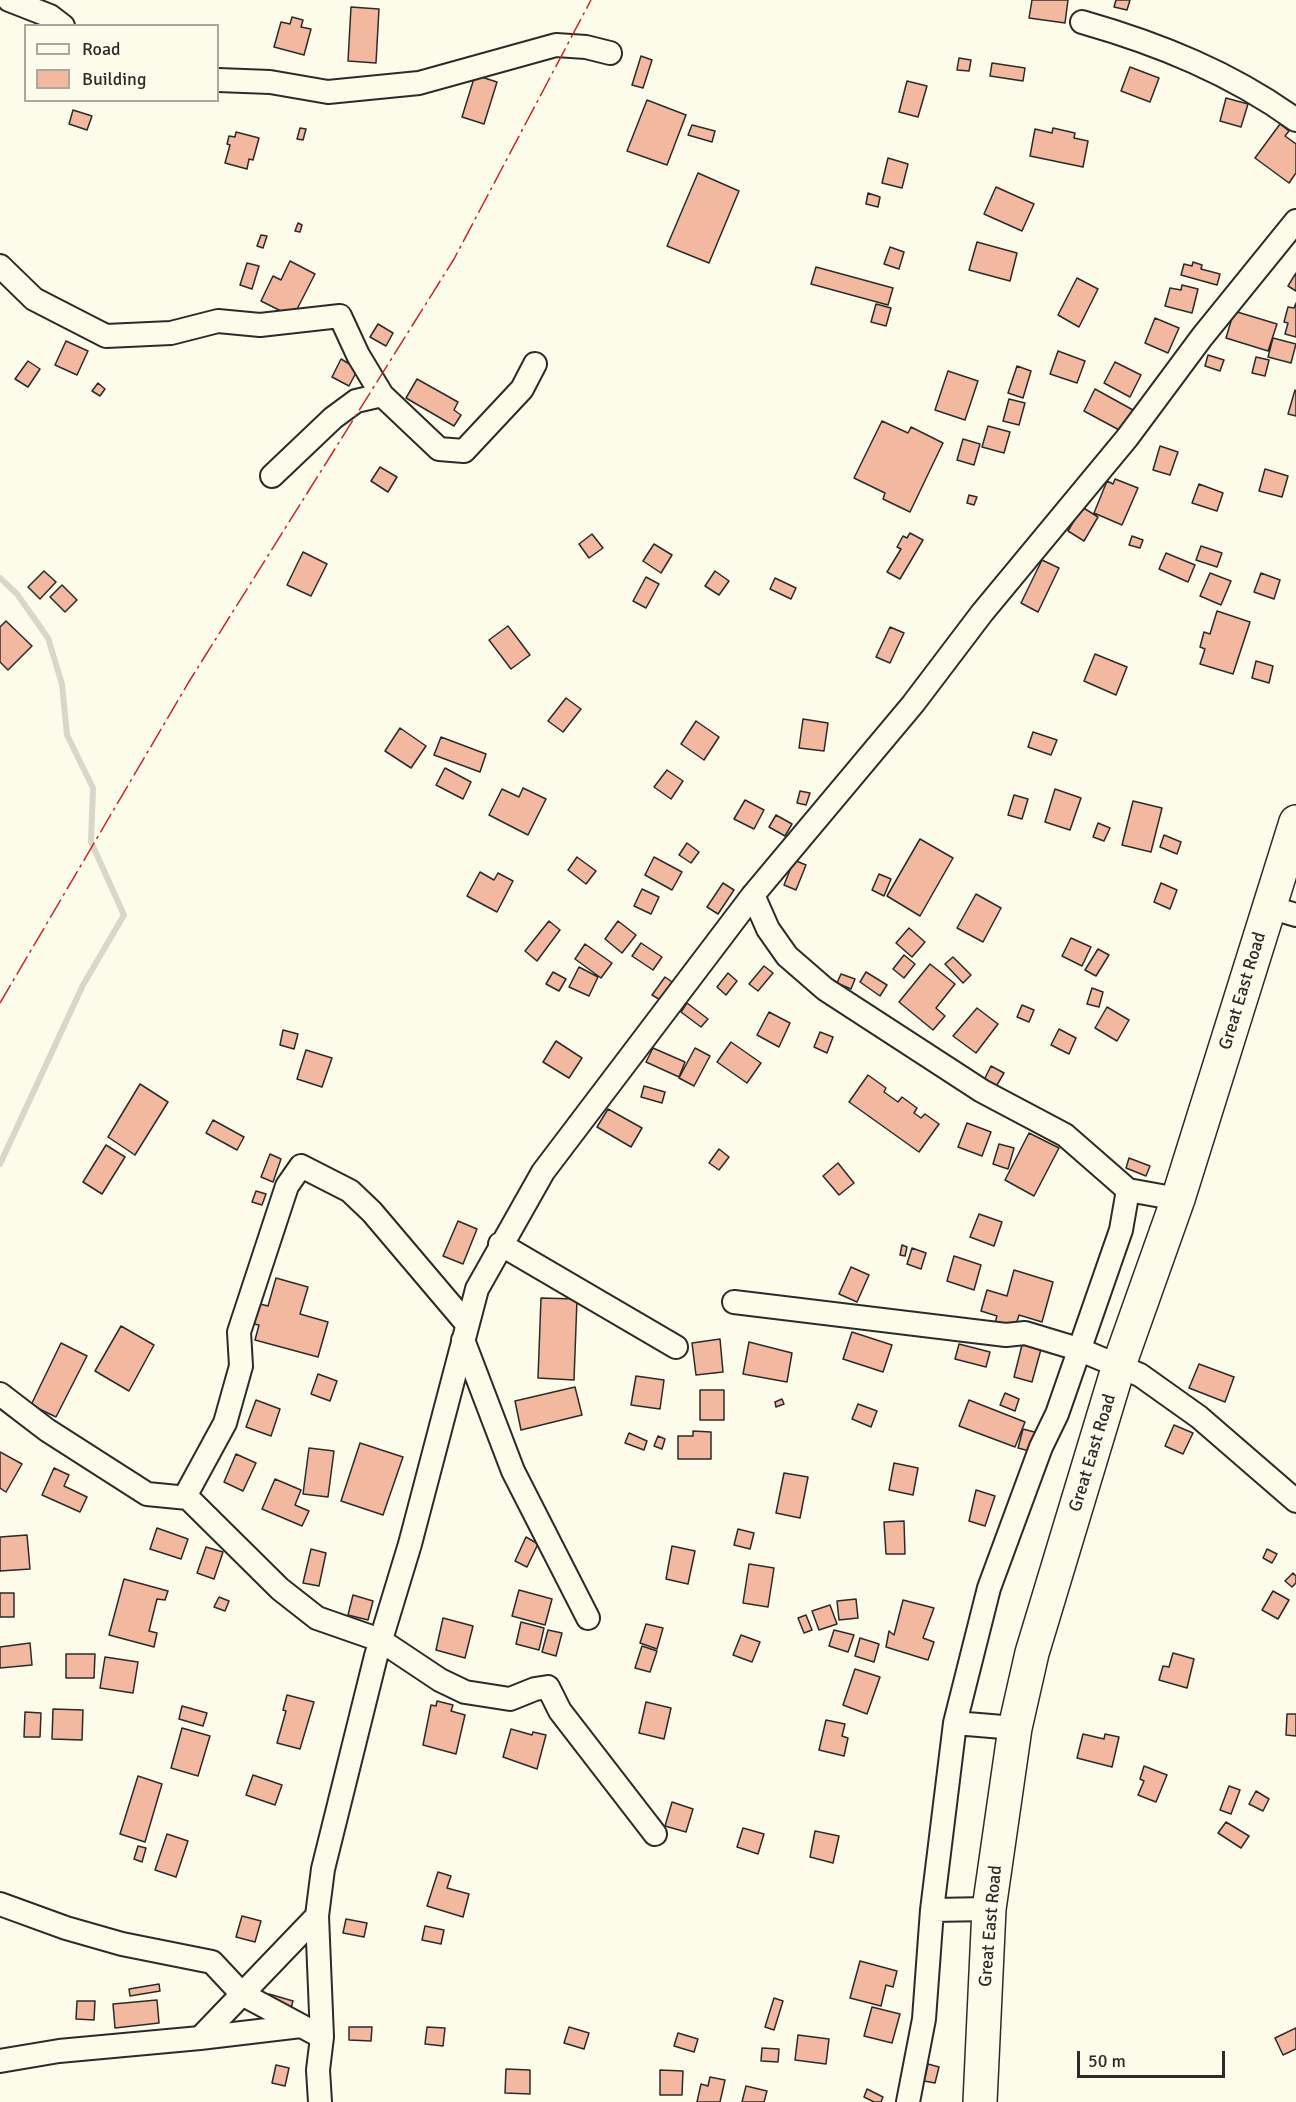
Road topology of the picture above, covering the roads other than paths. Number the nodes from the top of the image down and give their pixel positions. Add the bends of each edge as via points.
1 (9, 0) edge
2 (1082, 22) dead end
3 (60, 24) edge
4 (610, 53) dead end
5 (219, 80) edge
6 (1296, 120) edge
7 (1296, 221) edge
8 (0, 266) edge
9 (535, 364) dead end
10 (382, 395) junction
11 (272, 476) dead end
12 (1296, 822) edge
13 (1290, 864) edge
14 (753, 895) junction
15 (1283, 911) edge
16 (1128, 1190) junction
17 (1178, 1199) junction
18 (500, 1244) junction
19 (734, 1302) dead end
20 (465, 1332) junction
21 (676, 1347) dead end
22 (1078, 1349) junction
23 (1119, 1365) junction
24 (0, 1394) edge
25 (188, 1498) junction
26 (1296, 1501) edge
27 (588, 1618) dead end
28 (380, 1640) junction
29 (955, 1723) junction
30 (1015, 1728) junction
31 (655, 1834) dead end
32 (0, 1904) edge
33 (989, 1909) junction
34 (932, 1910) junction
35 (317, 1916) junction
36 (242, 1994) junction
37 (301, 2026) junction
38 (322, 2037) junction
39 (200, 2038) junction
40 (0, 2061) edge
41 (320, 2102) edge
42 (908, 2102) edge
43 (980, 2102) edge

1 - 3 street
2 - 6 street via 1176,53 1234,80
4 - 5 street via 556,45 419,83 328,92 270,82
7 - 14 street via 913,704
8 - 10 street via 34,299 106,336 171,333 218,321 260,325 340,316
9 - 10 street via 522,389 464,451 439,449
10 - 11 street via 356,401
12 - 13 highway, Great East Road
13 - 15 highway, Great East Road
14 - 16 street via 768,929 787,956 825,989 982,1091 1065,1135
14 - 18 street via 543,1172
15 - 17 highway, Great East Road
16 - 17 street
16 - 22 street via 1121,1230
17 - 23 highway, Great East Road
18 - 20 street via 477,1289
18 - 21 street
19 - 22 street via 1006,1335 1025,1333
20 - 25 street via 372,1212 350,1191 301,1166 287,1186 239,1332 241,1366 225,1423 188,1491
20 - 27 street via 513,1471
20 - 28 street via 410,1544
22 - 23 street
22 - 29 street via 1058,1414 1041,1447 989,1588
23 - 26 street via 1140,1375 1199,1417
23 - 30 highway, Great East Road via 1032,1653
24 - 25 street via 47,1430 147,1494
25 - 28 street via 280,1589 317,1618
28 - 31 street via 465,1692 510,1700 548,1687 560,1711
28 - 35 street via 334,1819
29 - 30 street
29 - 34 street
30 - 33 highway, Great East Road
32 - 36 street via 122,1944 212,1962
33 - 34 street
33 - 43 highway, Great East Road
34 - 42 street via 924,2019
35 - 36 street
35 - 38 street
36 - 37 street
36 - 39 street
37 - 38 street
37 - 39 street
38 - 41 street
39 - 40 street via 59,2050

